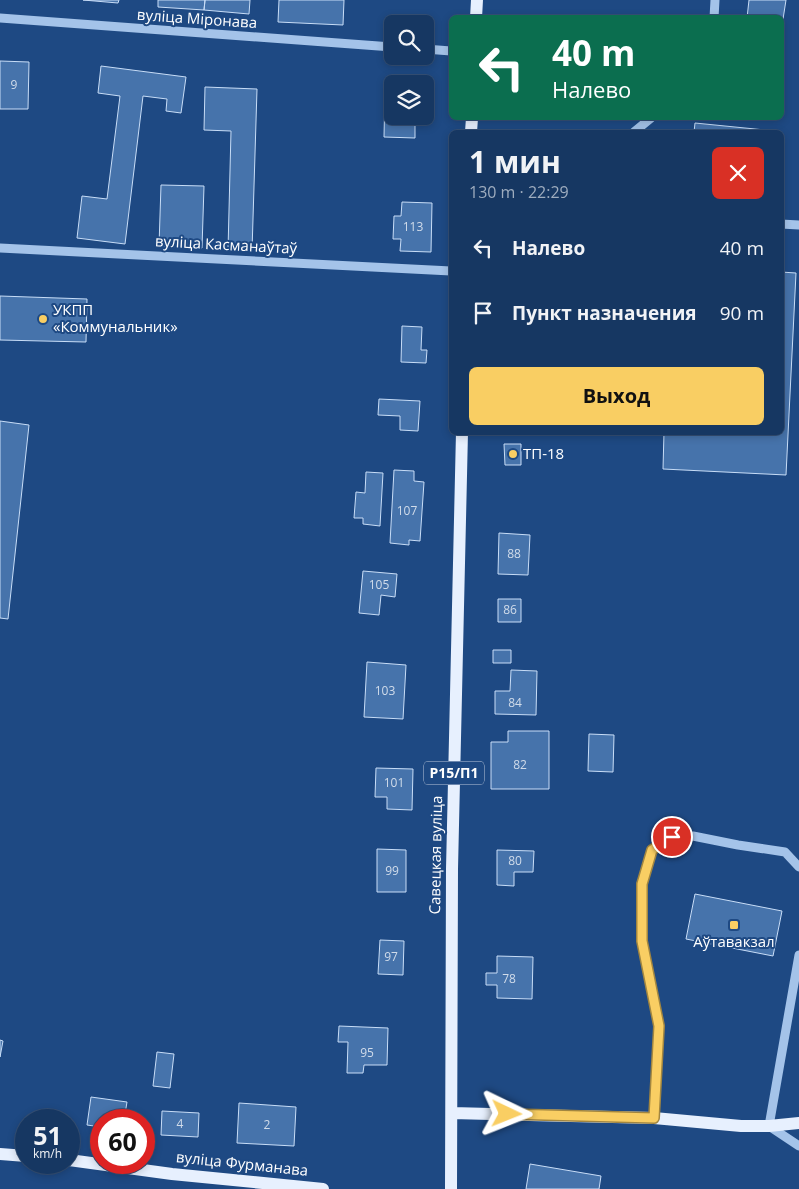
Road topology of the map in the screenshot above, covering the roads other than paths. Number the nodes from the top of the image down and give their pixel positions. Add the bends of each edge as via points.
1 (476, 0) edge
2 (715, 0) edge
3 (476, 15) edge
4 (714, 15) edge
5 (0, 18) edge
6 (384, 46) edge
7 (434, 50) edge
8 (449, 51) edge
9 (649, 120) edge
10 (636, 130) edge
11 (784, 224) edge
12 (799, 225) edge
13 (0, 248) edge
14 (449, 271) edge
15 (462, 435) edge
16 (799, 867) edge
17 (799, 954) edge
18 (788, 1018) junction
19 (799, 1019) edge
20 (452, 1113) junction
21 (654, 1118) junction
22 (799, 1123) edge
23 (769, 1126) junction
24 (799, 1146) edge
25 (0, 1154) edge
26 (15, 1155) edge
27 (80, 1161) edge
28 (323, 1189) edge
29 (451, 1189) edge

1 - 3 main road
2 - 4 street
5 - 6 street, вуліца Міронава
7 - 8 street
9 - 10 street
11 - 12 street
13 - 14 street, вуліца Касманаўтаў
15 - 20 main road, Савецкая вуліца / Р15/П1 via 452,869
16 - 21 street via 784,852 693,836 672,837 652,850 642,884 642,941 659,1026
17 - 18 street
18 - 19 street
18 - 23 street
20 - 21 main road
20 - 29 main road, Савецкая вуліца / Р15/П1
21 - 23 main road
22 - 23 main road
23 - 24 street
25 - 26 main road
27 - 28 main road, вуліца Фурманава

